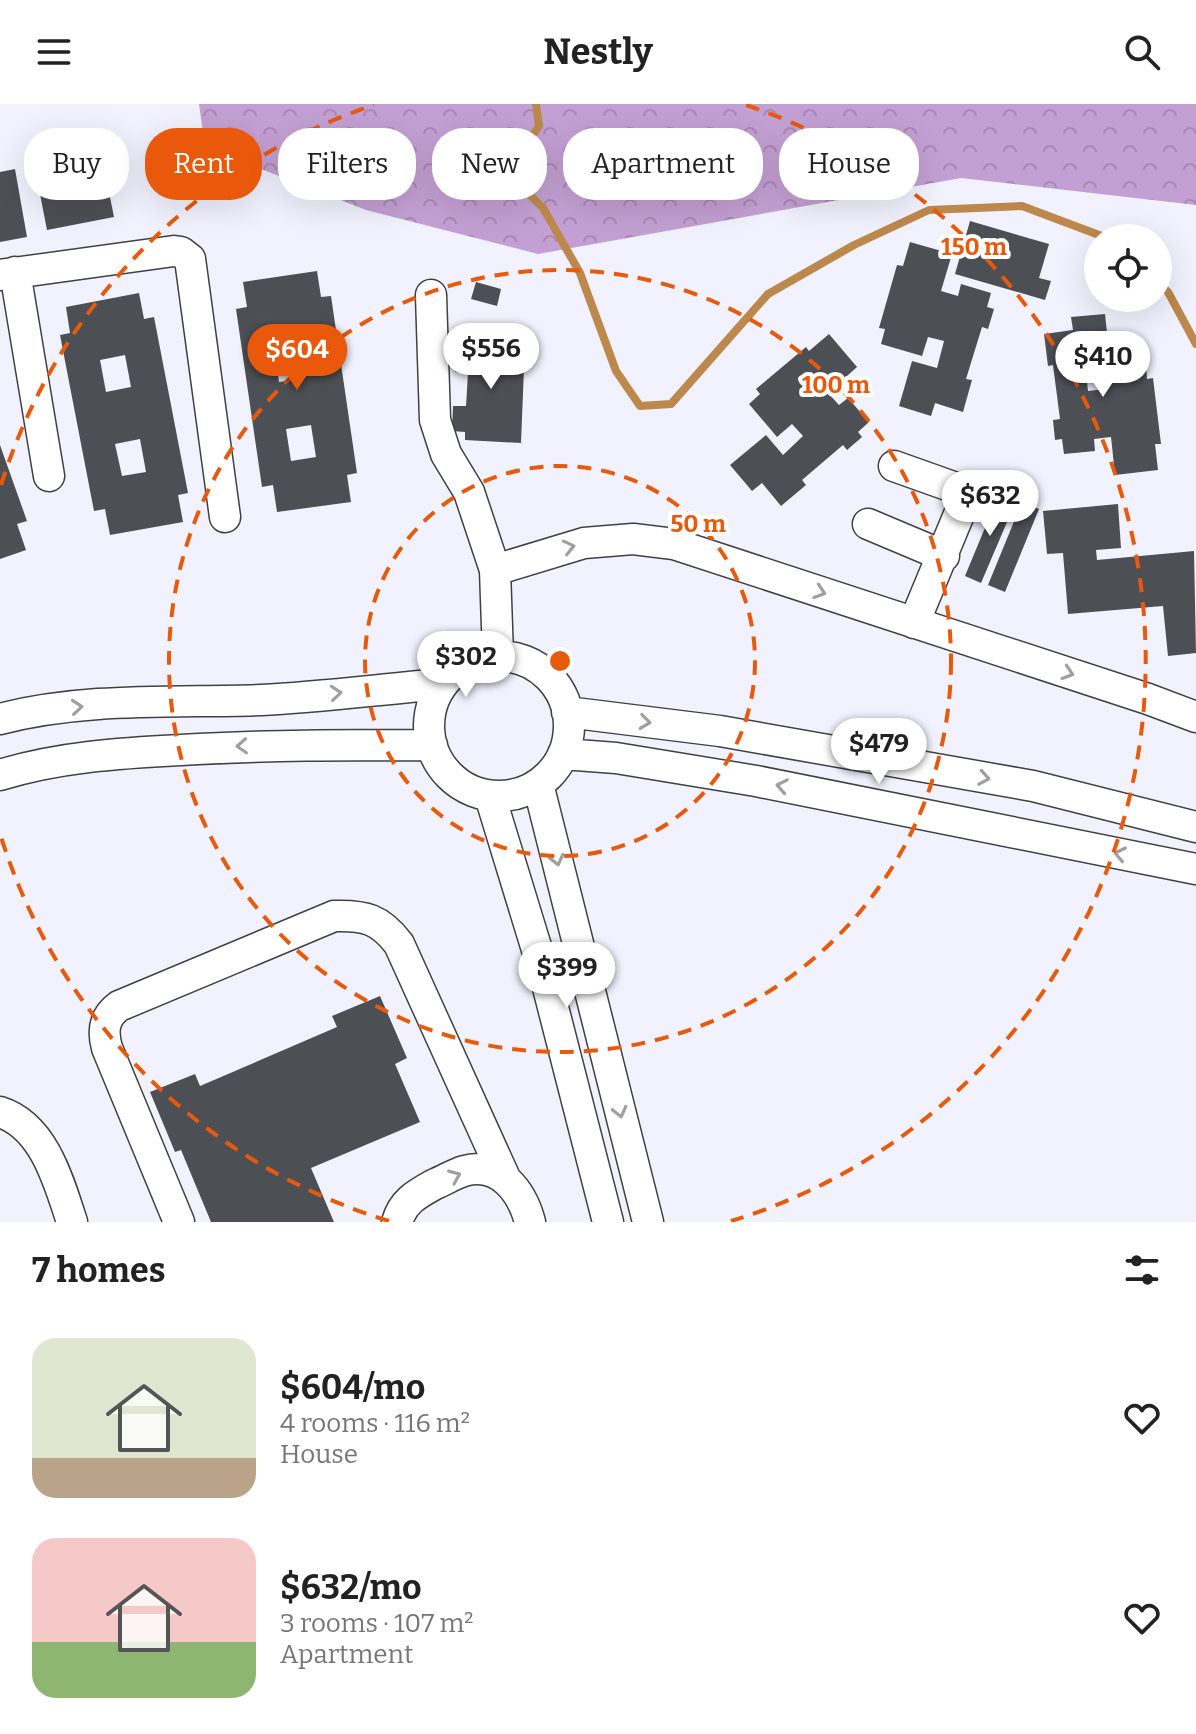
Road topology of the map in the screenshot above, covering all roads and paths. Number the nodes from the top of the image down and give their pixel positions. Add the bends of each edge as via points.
1 (8, 273) edge
2 (431, 295) dead end
3 (894, 466) dead end
4 (49, 476) dead end
5 (225, 517) dead end
6 (868, 524) dead end
7 (944, 556) junction
8 (495, 570) junction
9 (914, 623) junction
10 (498, 656) junction
11 (443, 684) junction
12 (567, 712) junction
13 (1196, 717) edge
14 (0, 719) edge
15 (432, 745) junction
16 (563, 754) junction
17 (0, 775) edge
18 (538, 784) junction
19 (490, 796) junction
20 (1196, 827) edge
21 (1196, 869) edge
22 (0, 1112) edge
23 (505, 1178) junction
24 (72, 1222) edge
25 (179, 1222) edge
26 (397, 1222) edge
27 (530, 1222) edge
28 (608, 1222) edge
29 (648, 1222) edge

1 - 4 street
1 - 5 street via 174,251 190,259
2 - 8 street via 435,420 446,454 469,492
3 - 7 street via 963,495 964,507
6 - 7 street
7 - 9 street
8 -> 9 street via 584,543 633,539 674,544
8 - 10 street
9 -> 13 street
10 - 11 street via 467,663
10 - 12 street via 514,657 542,672
14 -> 11 street via 69,707 263,700
11 - 15 street via 430,713
12 - 16 street
12 -> 20 street via 720,731 1033,786
15 -> 17 street via 277,744 152,751 71,759
15 - 19 street via 460,784
16 - 18 street
21 -> 16 street via 756,781
18 - 19 street via 523,792
18 -> 29 street
19 - 28 street via 545,976
22 - 24 street via 13,1116 43,1148
23 - 25 street via 399,944 370,919 334,916 110,1012 105,1022 107,1048
26 -> 23 street via 415,1195 462,1171 490,1171
23 - 27 street via 516,1188

